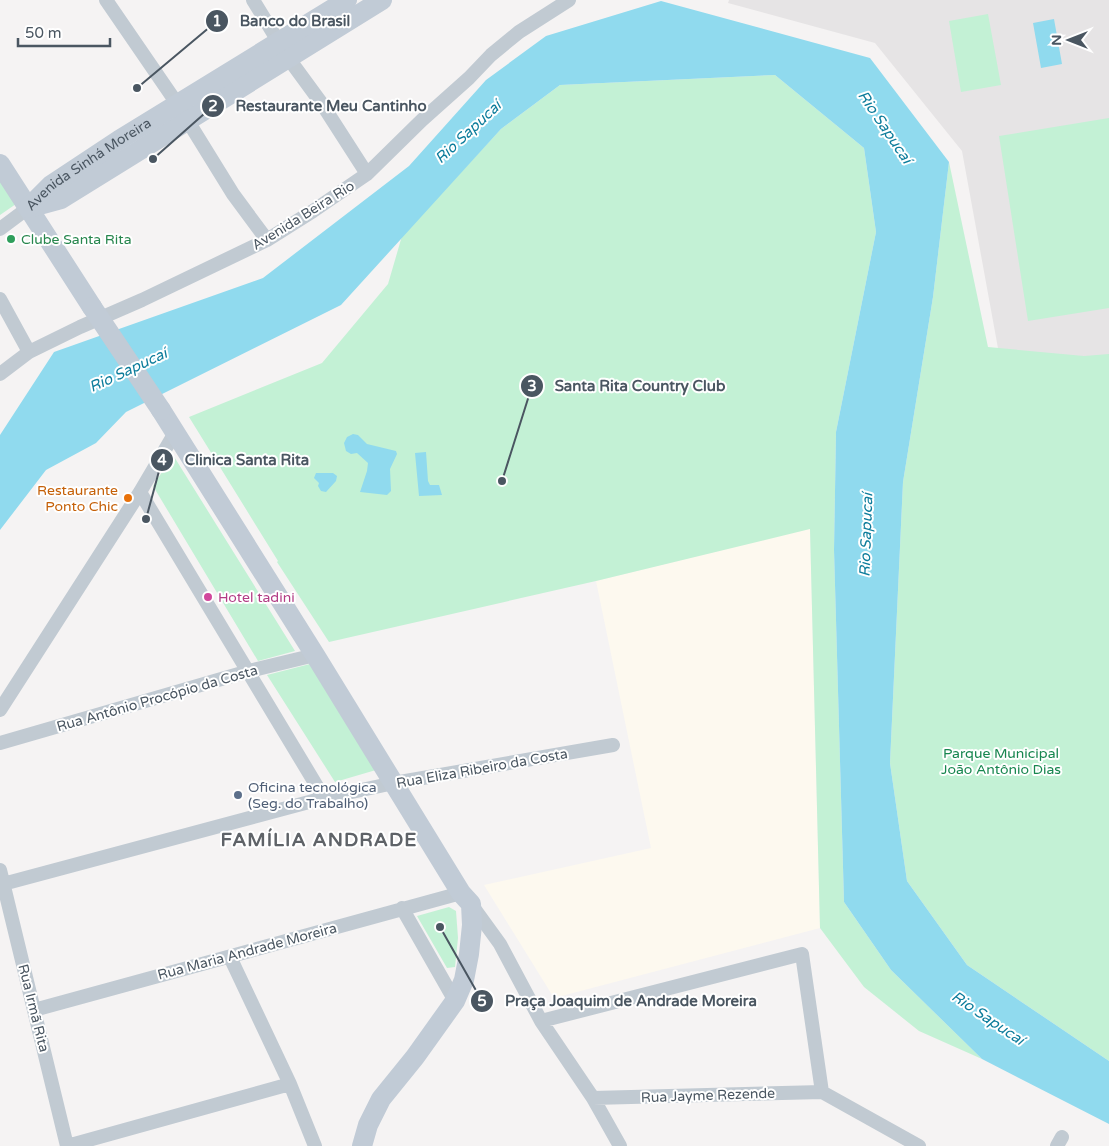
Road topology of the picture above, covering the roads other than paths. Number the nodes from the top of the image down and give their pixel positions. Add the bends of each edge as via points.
1 (106, 0) edge
2 (253, 0) edge
3 (347, 0) edge
4 (569, 0) edge
5 (375, 2) edge
6 (284, 50) junction
7 (182, 113) junction
8 (0, 164) edge
9 (367, 174) junction
10 (28, 208) junction
11 (0, 229) edge
12 (267, 240) junction
13 (0, 299) edge
14 (29, 352) junction
15 (0, 374) edge
16 (176, 431) junction
17 (140, 492) junction
18 (315, 656) junction
19 (249, 671) junction
20 (0, 710) edge
21 (0, 743) edge
22 (613, 745) dead end
23 (394, 784) junction
24 (324, 798) junction
25 (0, 870) edge
26 (3, 884) junction
27 (466, 898) junction
28 (402, 908) junction
29 (230, 956) junction
30 (456, 1001) junction
31 (34, 1010) junction
32 (541, 1021) junction
33 (290, 1084) junction
34 (822, 1092) junction
35 (593, 1098) junction
36 (67, 1146) edge
37 (315, 1146) edge
38 (362, 1146) edge
39 (620, 1146) edge
40 (919, 1146) edge

1 - 7 street
2 - 6 street
3 - 6 main road, Avenida Sinhá Moreira
4 - 9 street, Avenida Beira Rio via 519,32 491,55
5 - 6 main road, Avenida Sinhá Moreira
6 - 7 main road, Avenida Sinhá Moreira
6 - 9 street
7 - 10 main road, Avenida Sinhá Moreira via 119,140 51,185
7 - 12 street via 233,194
8 - 10 main road
9 - 12 street, Avenida Beira Rio
10 - 11 street
10 - 16 main road, bridge
12 - 14 street, Avenida Beira Rio
13 - 14 street
14 - 15 street, Avenida Beira Rio
16 - 17 street
16 - 18 main road
17 - 19 street
17 - 20 street
18 - 19 street, Rua Antônio Procópio da Costa
18 - 23 main road
19 - 21 street, Rua Antônio Procópio da Costa
19 - 24 street
22 - 23 street, Rua Eliza Ribeiro da Costa
23 - 24 street, Rua Eliza Ribeiro da Costa
23 - 27 main road
24 - 26 street, Rua Eliza Ribeiro da Costa
25 - 26 street, Rua Irmã Rita
26 - 31 street, Rua Irmã Rita
27 - 28 street, Rua Maria Andrade Moreira
27 - 30 main road via 472,925 464,980
27 - 32 street via 500,944
28 - 29 street, Rua Maria Andrade Moreira
28 - 30 street
29 - 31 street, Rua Maria Andrade Moreira
29 - 33 street
30 - 38 main road via 381,1099
31 - 36 street, Rua Irmã Rita
32 - 34 street via 802,954
32 - 35 street
33 - 36 street
33 - 37 street
34 - 35 street, Rua Jayme Rezende
34 - 40 street
35 - 39 street

